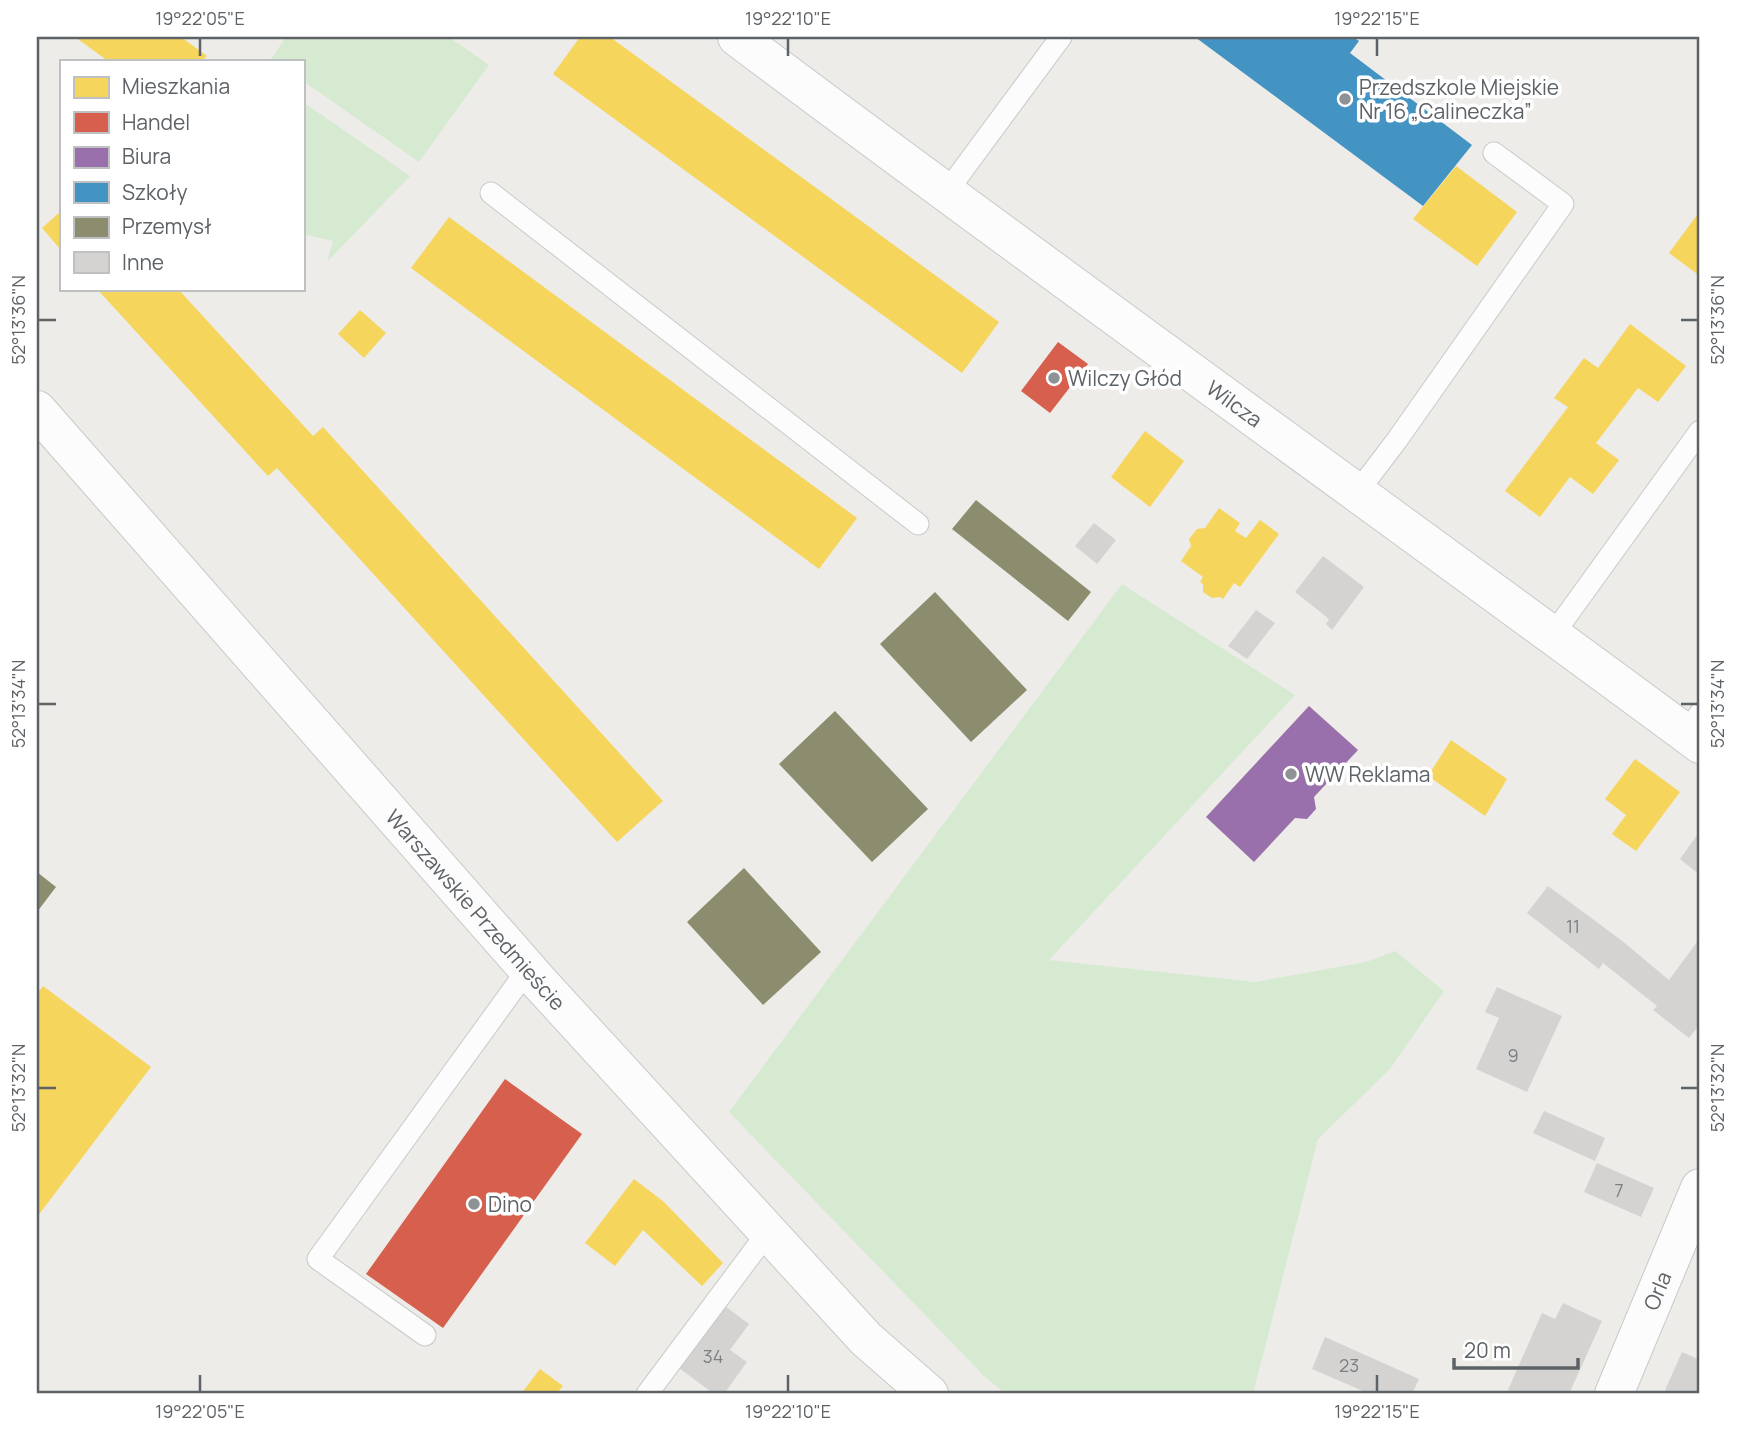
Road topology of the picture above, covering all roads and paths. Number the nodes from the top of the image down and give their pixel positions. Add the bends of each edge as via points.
1 (737, 37) edge
2 (1061, 37) edge
3 (1494, 153) dead end
4 (491, 193) dead end
5 (945, 194) junction
6 (37, 411) edge
7 (1700, 430) edge
8 (1356, 494) junction
9 (918, 524) dead end
10 (1552, 636) junction
11 (1696, 730) edge
12 (527, 969) junction
13 (1700, 1188) edge
14 (768, 1232) junction
15 (425, 1335) dead end
16 (647, 1394) edge
17 (929, 1394) edge
18 (1614, 1394) edge

1 - 5 street, Wilcza
2 - 5 lane
3 - 8 lane via 1563,204
4 - 9 lane
5 - 8 street, Wilcza
6 - 12 street, Warszawskie Przedmieście
7 - 10 lane
8 - 10 street, Wilcza
10 - 11 street, Wilcza
12 - 14 street, Warszawskie Przedmieście
12 - 15 lane via 318,1259
13 - 18 street, Orla
14 - 16 lane
14 - 17 street, Warszawskie Przedmieście via 866,1339

